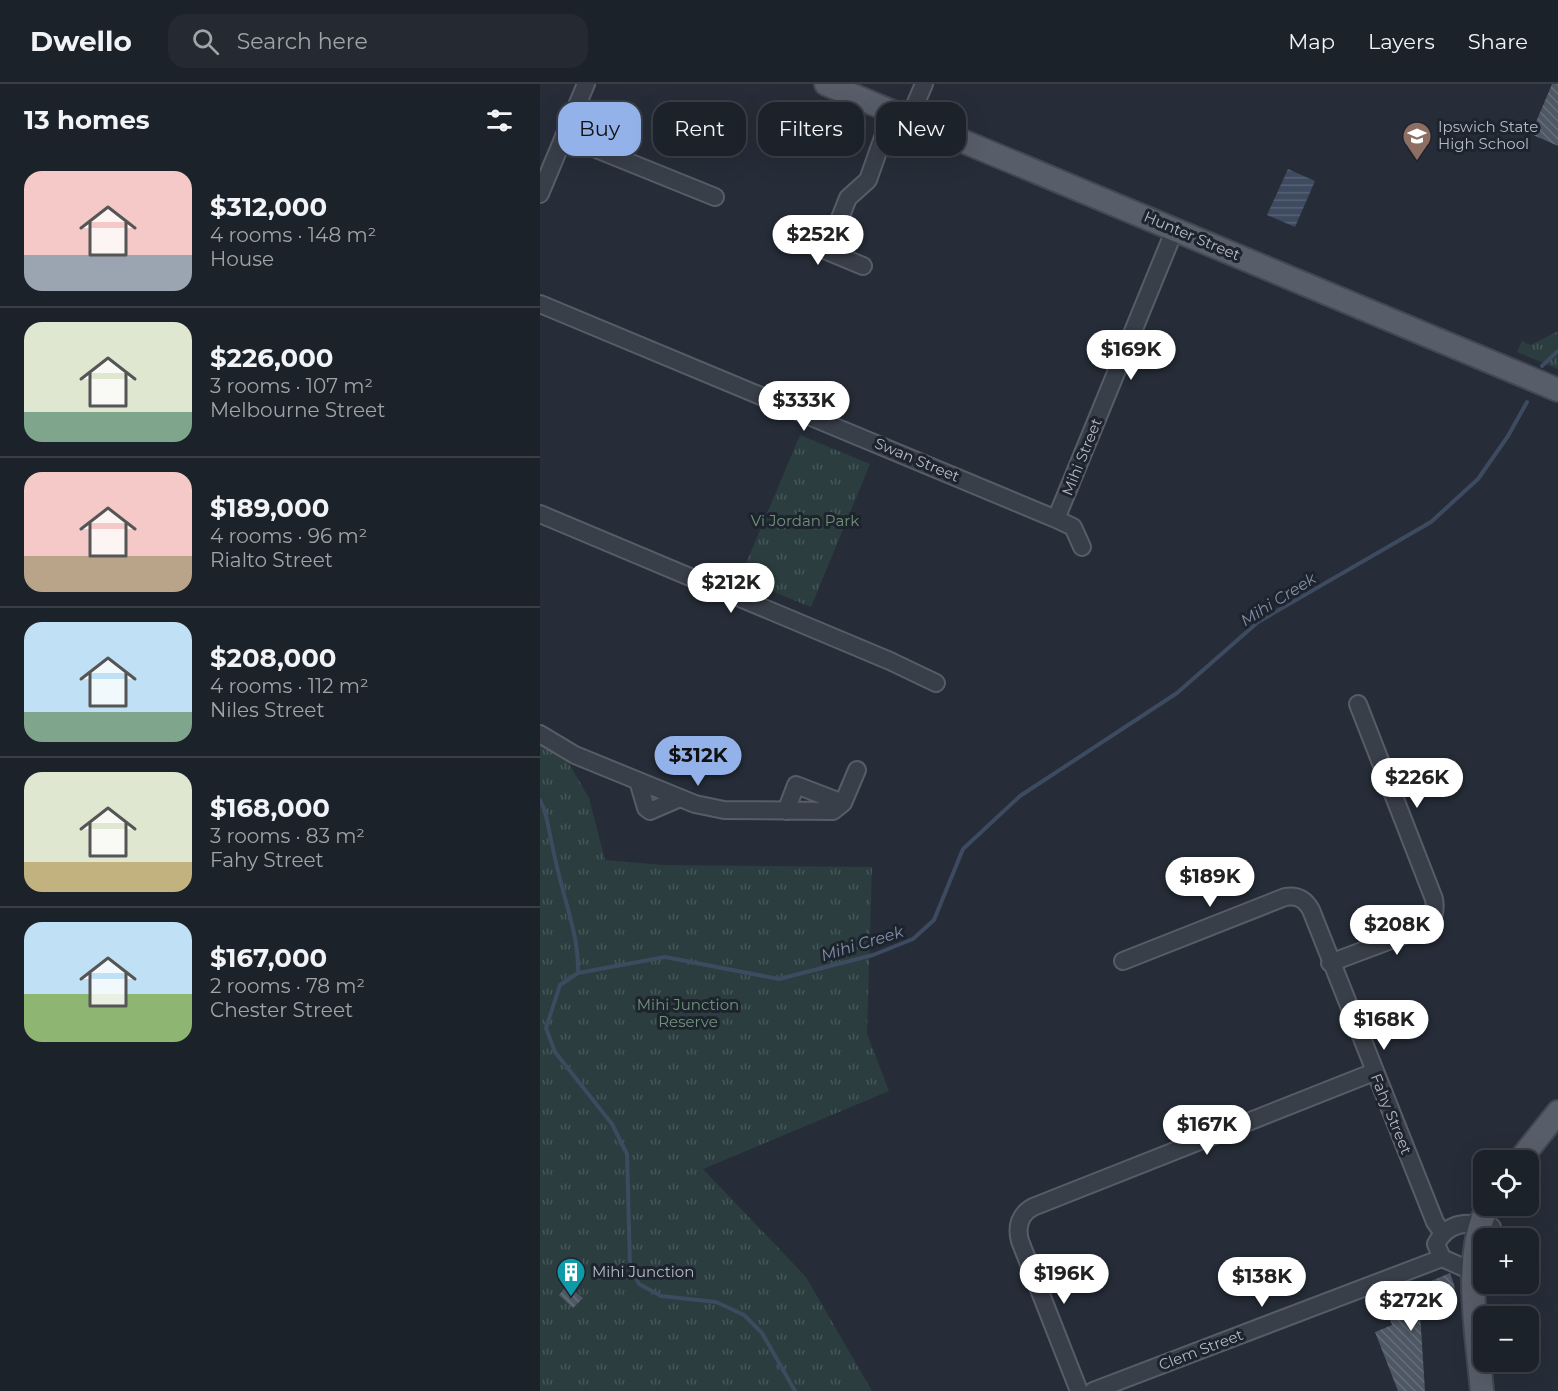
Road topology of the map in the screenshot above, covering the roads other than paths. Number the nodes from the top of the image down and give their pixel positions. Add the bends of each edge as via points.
1 (586, 84) edge
2 (826, 84) edge
3 (924, 84) edge
4 (578, 102) edge
5 (911, 102) edge
6 (876, 105) edge
7 (966, 143) edge
8 (558, 150) edge
9 (613, 156) edge
10 (880, 156) edge
11 (540, 194) edge
12 (714, 197) dead end
13 (1175, 229) junction
14 (786, 234) dead end
15 (827, 251) junction
16 (863, 266) dead end
17 (540, 304) edge
18 (1558, 390) edge
19 (540, 514) edge
20 (1056, 519) junction
21 (1082, 547) dead end
22 (936, 683) dead end
23 (1358, 704) dead end
24 (540, 734) edge
25 (857, 770) dead end
26 (638, 781) junction
27 (680, 798) junction
28 (843, 803) junction
29 (786, 811) junction
30 (1123, 961) dead end
31 (1330, 963) junction
32 (1374, 1072) junction
33 (1558, 1112) edge
34 (1558, 1129) edge
35 (1528, 1150) edge
36 (1539, 1152) edge
37 (1487, 1224) edge
38 (1442, 1232) junction
39 (1470, 1269) edge
40 (1485, 1306) edge
41 (1494, 1372) edge
42 (1079, 1391) edge
43 (1094, 1391) edge
44 (1482, 1391) edge
45 (1496, 1391) edge

1 - 4 street
2 - 6 main road, Hunter Street
3 - 5 street
7 - 13 main road, Hunter Street
8 - 11 street
9 - 12 street
10 - 15 street via 868,180 848,198
13 - 18 main road, Hunter Street
13 - 20 street, Mihi Street
14 - 15 street
15 - 16 street
17 - 20 street, Swan Street
19 - 22 street
20 - 21 street, Swan Street via 1073,527
23 - 31 street via 1434,899 1433,916 1423,928
24 - 26 street via 575,755
25 - 28 street
26 - 27 street
26 - 27 street via 650,811
27 - 29 street via 724,810
28 - 29 street via 829,811
28 - 29 street via 796,785
30 - 31 street, Fahy Street via 1285,897 1299,897 1311,910
31 - 32 street, Fahy Street
32 - 38 street, Fahy Street
32 - 42 street via 1033,1207 1021,1219 1020,1241
33 - 35 main road
34 - 36 main road
37 - 38 street via 1463,1223
37 - 39 main road
38 - 39 street via 1436,1244
39 - 40 main road
39 - 43 street, Clem Street
39 - 44 main road
41 - 45 main road

